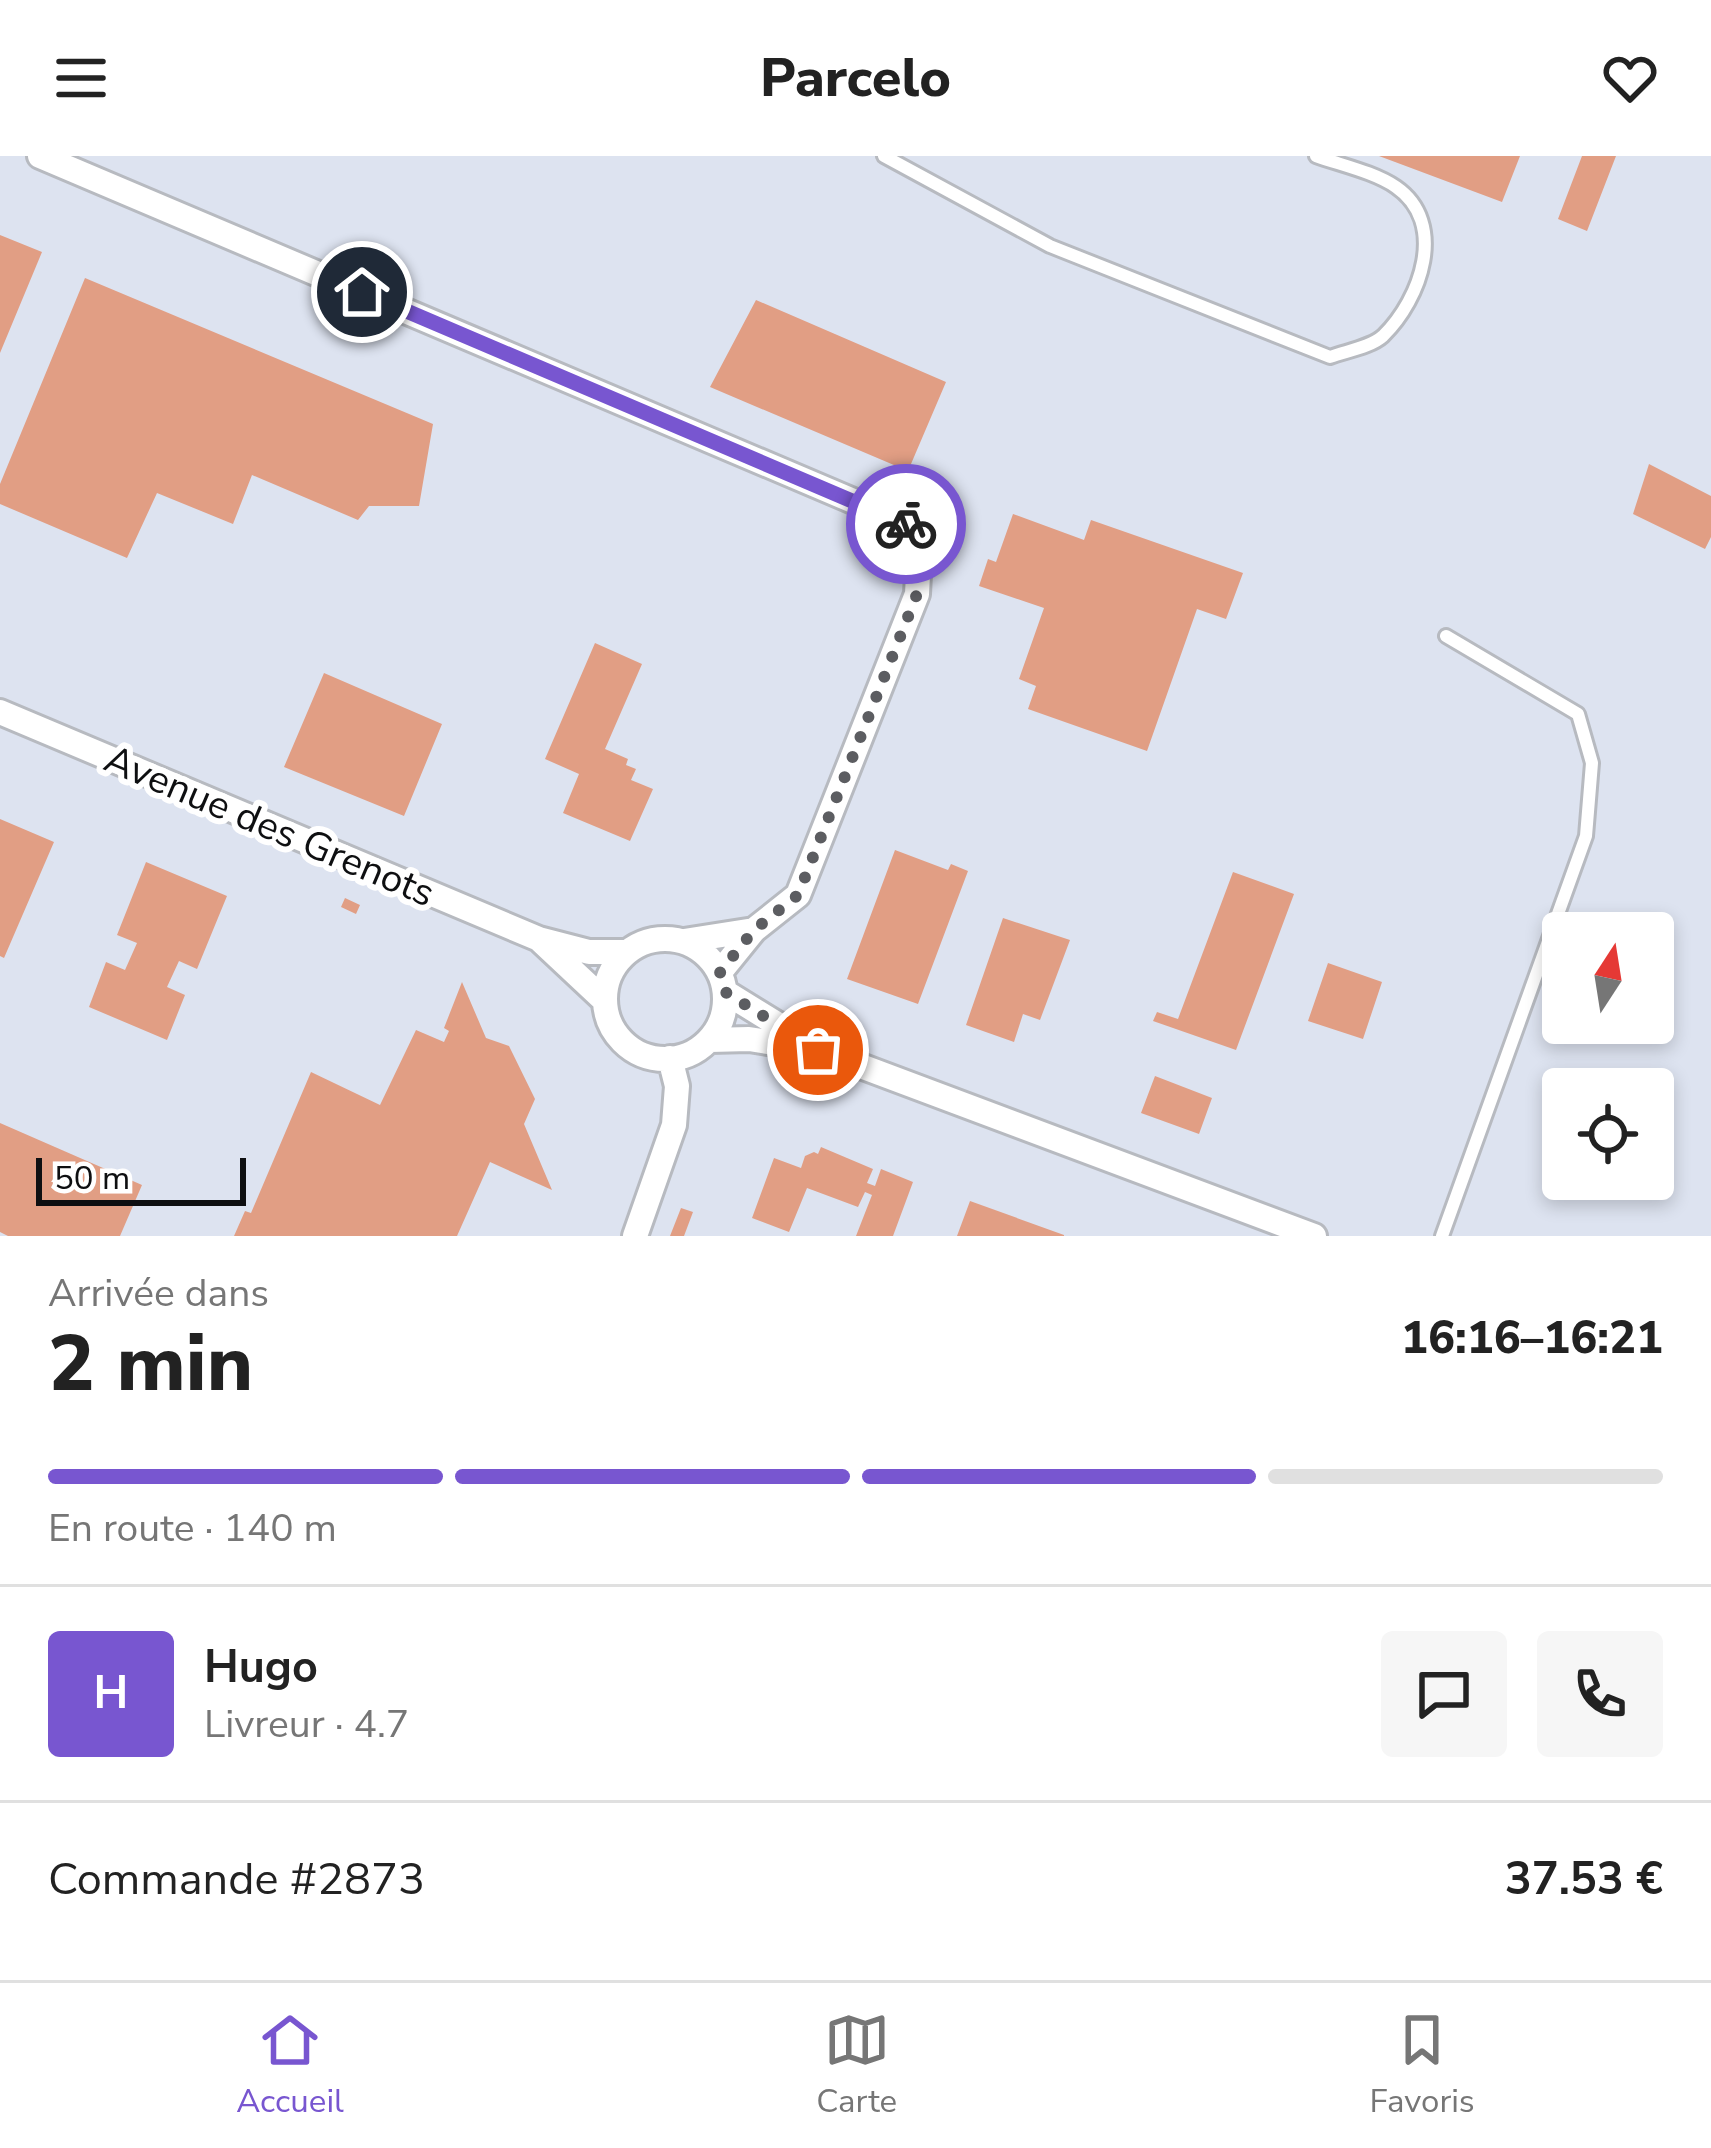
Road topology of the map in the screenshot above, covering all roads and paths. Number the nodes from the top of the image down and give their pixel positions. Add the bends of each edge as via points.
1 (40, 156) edge
2 (884, 156) edge
3 (1316, 156) edge
4 (1447, 636) dead end
5 (0, 712) edge
6 (754, 930) junction
7 (539, 939) junction
8 (684, 941) junction
9 (627, 952) junction
10 (723, 982) junction
11 (605, 1001) junction
12 (710, 1040) junction
13 (818, 1050) junction
14 (670, 1058) junction
15 (635, 1236) edge
16 (1314, 1236) edge
17 (1442, 1236) edge

1 - 6 street via 905,523 919,554 917,594 798,895
2 - 3 lane via 1051,246 1330,357 1380,340 1415,292 1427,240 1414,205 1394,186
4 - 17 lane via 1579,714 1592,763 1586,836
5 - 7 street, Avenue des Grenots
6 - 8 street
6 - 10 street
7 - 9 street, Avenue des Grenots
7 - 11 street, Avenue des Grenots
8 - 9 street
8 - 10 street via 707,955
9 - 11 street
10 - 12 street via 721,1022
10 - 13 street
11 - 14 street via 621,1040
12 - 13 street
12 - 14 street
13 - 16 street
14 - 15 street via 674,1125

